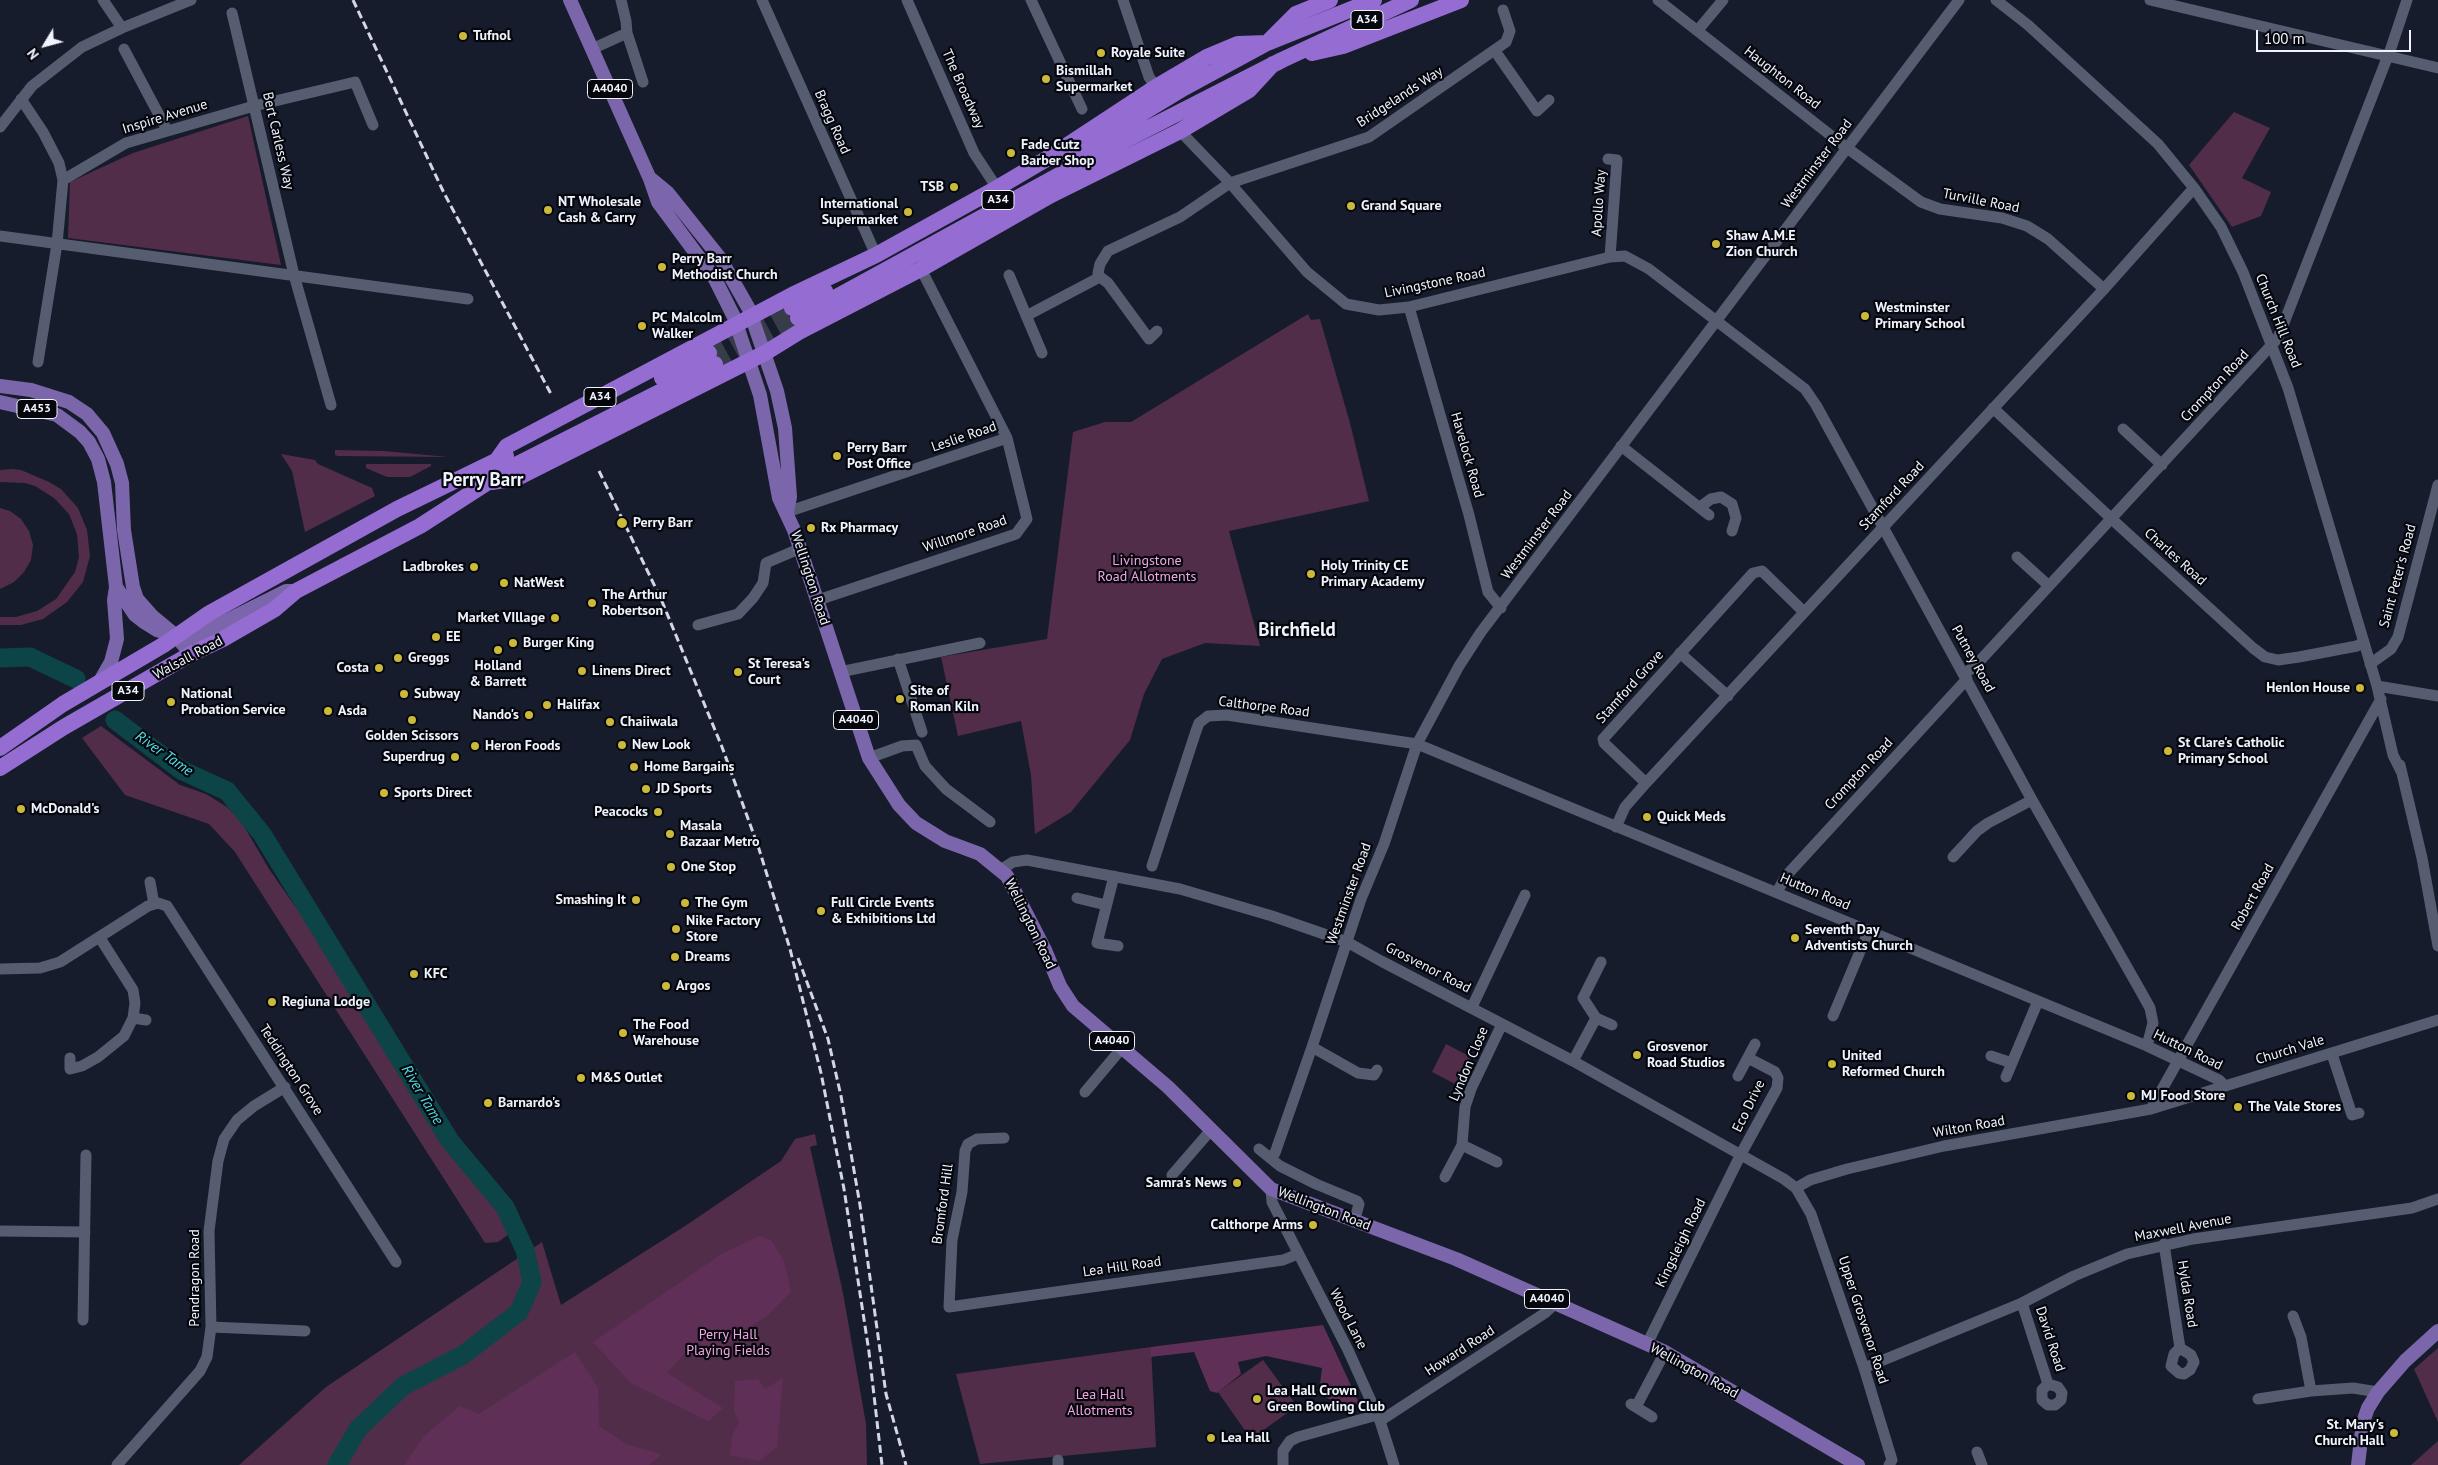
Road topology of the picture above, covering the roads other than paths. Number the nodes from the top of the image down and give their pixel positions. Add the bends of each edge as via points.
1 (103, 0) edge
2 (192, 0) edge
3 (570, 0) edge
4 (621, 0) edge
5 (762, 0) edge
6 (907, 0) edge
7 (1031, 0) edge
8 (1122, 0) edge
9 (1330, 0) edge
10 (1374, 0) edge
11 (1411, 0) edge
12 (1461, 0) edge
13 (1658, 0) edge
14 (1722, 0) edge
15 (1959, 0) edge
16 (1996, 0) edge
17 (2006, 0) edge
18 (2150, 0) edge
19 (2407, 0) edge
20 (1503, 10) dead end
21 (232, 13) dead end
22 (2028, 25) junction
23 (122, 28) junction
24 (1698, 30) junction
25 (626, 33) junction
26 (1266, 43) junction
27 (124, 49) dead end
28 (592, 49) junction
29 (1495, 51) junction
30 (2388, 56) junction
31 (1278, 62) junction
32 (2438, 68) edge
33 (644, 82) dead end
34 (1156, 87) junction
35 (21, 99) junction
36 (1549, 100) dead end
37 (254, 106) junction
38 (1082, 109) dead end
39 (373, 126) dead end
40 (0, 127) edge
41 (166, 130) junction
42 (1180, 131) junction
43 (1848, 148) junction
44 (1608, 159) dead end
45 (650, 179) junction
46 (62, 180) junction
47 (1230, 183) junction
48 (997, 188) junction
49 (2194, 188) junction
50 (0, 236) edge
51 (57, 244) junction
52 (876, 255) junction
53 (1610, 257) junction
54 (921, 269) junction
55 (1009, 275) dead end
56 (1099, 275) junction
57 (294, 276) junction
58 (2104, 289) junction
59 (468, 299) dead end
60 (1409, 307) junction
61 (752, 316) junction
62 (1026, 316) junction
63 (1716, 320) junction
64 (736, 325) junction
65 (1157, 331) dead end
66 (2273, 345) junction
67 (712, 348) junction
68 (765, 352) junction
69 (1042, 353) dead end
70 (749, 360) junction
71 (38, 362) dead end
72 (0, 386) edge
73 (0, 402) edge
74 (331, 405) dead end
75 (1993, 408) junction
76 (2123, 429) dead end
77 (1007, 438) junction
78 (1621, 446) junction
79 (2162, 465) junction
80 (492, 482) junction
81 (2438, 485) edge
82 (1700, 507) junction
83 (787, 512) junction
84 (1709, 515) dead end
85 (2111, 519) junction
86 (1883, 527) junction
87 (1732, 531) dead end
88 (801, 548) junction
89 (2017, 558) dead end
90 (2048, 585) junction
91 (116, 587) junction
92 (296, 591) junction
93 (818, 600) junction
94 (1501, 608) junction
95 (1804, 612) junction
96 (698, 626) dead end
97 (173, 632) junction
98 (2364, 642) junction
99 (980, 643) dead end
100 (1680, 653) junction
101 (191, 654) junction
102 (898, 659) junction
103 (2370, 664) junction
104 (840, 672) junction
105 (1966, 677) junction
106 (99, 683) junction
107 (2377, 686) junction
108 (1728, 696) junction
109 (2438, 696) edge
110 (2381, 699) junction
111 (922, 732) dead end
112 (1417, 744) junction
113 (0, 748) edge
114 (869, 758) junction
115 (0, 768) edge
116 (1646, 783) junction
117 (2032, 800) junction
118 (990, 822) dead end
119 (1616, 827) junction
120 (1953, 857) dead end
121 (1002, 864) junction
122 (1152, 866) dead end
123 (1114, 876) junction
124 (150, 882) dead end
125 (1777, 892) junction
126 (1525, 895) dead end
127 (1077, 898) dead end
128 (154, 904) junction
129 (1106, 905) junction
130 (1869, 930) junction
131 (100, 938) junction
132 (1347, 942) junction
133 (1118, 946) dead end
134 (2438, 946) edge
135 (1601, 962) dead end
136 (0, 969) edge
137 (2038, 1001) junction
138 (1472, 1007) junction
139 (1833, 1016) dead end
140 (133, 1018) junction
141 (1596, 1018) junction
142 (146, 1020) dead end
143 (2438, 1020) edge
144 (1502, 1024) junction
145 (1612, 1025) dead end
146 (1755, 1044) dead end
147 (2147, 1046) junction
148 (1312, 1047) junction
149 (1122, 1048) junction
150 (2332, 1054) junction
151 (1992, 1056) dead end
152 (70, 1058) dead end
153 (1748, 1058) junction
154 (2177, 1060) junction
155 (1573, 1061) junction
156 (2012, 1064) junction
157 (1377, 1070) dead end
158 (1738, 1076) dead end
159 (2006, 1077) dead end
160 (2225, 1086) junction
161 (285, 1087) junction
162 (1085, 1092) dead end
163 (2151, 1109) junction
164 (2359, 1113) dead end
165 (1211, 1130) junction
166 (1004, 1138) dead end
167 (1462, 1145) junction
168 (1259, 1149) dead end
169 (1741, 1154) junction
170 (86, 1155) dead end
171 (1270, 1158) junction
172 (1497, 1162) dead end
173 (1172, 1175) dead end
174 (1445, 1177) dead end
175 (1796, 1188) junction
176 (1271, 1189) junction
177 (2438, 1199) edge
178 (1356, 1215) dead end
179 (0, 1231) edge
180 (85, 1232) junction
181 (2164, 1244) junction
182 (1298, 1254) junction
183 (396, 1262) dead end
184 (1556, 1303) junction
185 (2022, 1303) junction
186 (948, 1307) joint
187 (2293, 1316) dead end
188 (83, 1320) dead end
189 (211, 1327) junction
190 (305, 1331) dead end
191 (2436, 1334) edge
192 (1647, 1344) junction
193 (2180, 1348) dead end
194 (1664, 1352) junction
195 (1864, 1368) junction
196 (2048, 1384) dead end
197 (2311, 1391) junction
198 (2378, 1392) junction
199 (2258, 1399) dead end
200 (1652, 1417) dead end
201 (1378, 1418) junction
202 (1810, 1439) junction
203 (1977, 1452) dead end
204 (117, 1465) edge
205 (1283, 1465) edge
206 (1394, 1465) edge
207 (1846, 1465) edge
208 (1858, 1465) edge
209 (1890, 1465) edge
210 (1980, 1465) edge
211 (2358, 1465) edge

1 - 23 street
2 - 23 street
3 - 28 main road, A4040
4 - 25 street
5 - 52 street, Bragg Road
6 - 48 street, The Broadway via 974,153
7 - 38 street
8 - 34 street via 1149,77
9 - 26 highway via 1296,14
10 - 26 highway, A34
11 - 31 highway, A34
12 - 31 highway via 1343,46
13 - 24 street, Haughton Road
14 - 24 street
15 - 43 street, Westminster Road
16 - 22 street, Church Hill Road
17 - 22 street, Church Hill Road
18 - 30 street
19 - 30 street, Crompton Road
20 - 29 street, Bridgelands Way via 1510,31 1506,42
21 - 37 street, Bert Carless Way
22 - 49 street, Church Hill Road via 2158,144
23 - 35 street via 64,59
24 - 43 street, Haughton Road
25 - 28 street
25 - 33 street
26 - 31 highway, A34 via 986,207 795,313
26 - 34 highway via 1238,44 1207,57
27 - 41 street
28 - 45 main road, A4040
29 - 36 street via 1537,111
29 - 47 street, Bridgelands Way via 1369,138
30 - 32 street
30 - 66 street, Crompton Road
31 - 42 highway via 1249,90
34 - 48 highway
35 - 40 street
35 - 46 street via 59,163
37 - 39 street, Inspire Avenue via 355,82
37 - 41 street, Inspire Avenue
37 - 57 street, Bert Carless Way
41 - 46 street, Inspire Avenue via 126,143
42 - 47 street, Livingstone Road
42 - 54 highway via 1051,195
43 - 58 street, Turville Road via 1922,202 1940,209 2002,218 2027,226 2048,239
43 - 63 street, Westminster Road
44 - 53 street, Apollo Way via 1617,160
45 - 61 main road, A4040 via 668,192 720,258
45 - 64 main road, A4040 via 658,202 715,279
46 - 51 street
47 - 56 street, Bridgelands Way via 1180,217 1108,251
47 - 60 street, Livingstone Road via 1307,272 1346,304 1379,310
48 - 52 highway
49 - 58 street, Stamford Road
49 - 66 street, Church Hill Road via 2222,227
50 - 51 street
51 - 57 street
51 - 71 street
52 - 61 highway
53 - 60 street, Livingstone Road
53 - 63 street, Livingstone Road via 1625,256 1649,269
54 - 68 highway
54 - 77 street, Willmore Road
55 - 62 street
56 - 62 street
56 - 65 street via 1149,339
57 - 59 street
57 - 74 street, Bert Carless Way
58 - 75 street, Stamford Road
60 - 94 street, Havelock Road via 1488,592
61 - 64 highway
61 - 68 main road, Wellington Road
62 - 69 street
63 - 78 street, Westminster Road
63 - 86 street, Putney Road via 1805,389
64 - 67 highway
64 - 70 main road, Wellington Road
66 - 79 street, Crompton Road
66 - 98 street, Church Hill Road
67 - 80 highway, A34
67 - 97 highway, Walsall Road / A34 via 506,446 497,460 397,509
68 - 70 highway
68 - 83 main road, Wellington Road / A4040 via 785,428 790,496
70 - 80 highway via 517,478
70 - 83 main road, Wellington Road / A4040 via 760,395 779,498
72 - 97 main road, A453 via 31,390 69,402 86,414 103,433 122,483 124,530 137,599
73 - 91 main road, A453 via 57,415 72,424 89,442 104,482
75 - 85 street, Charles Road
75 - 86 street, Stamford Road
76 - 79 street
77 - 83 street, Leslie Road
77 - 93 street, Willmore Road via 1027,519 1016,534
78 - 82 street
78 - 94 street, Westminster Road
79 - 85 street, Crompton Road
80 - 92 highway, Walsall Road / A34 via 420,526
81 - 103 street, Saint Peter's Road via 2398,637 2391,649
82 - 84 street
82 - 87 street via 1721,497 1732,504 1736,518
83 - 88 main road, Wellington Road / A4040
85 - 90 street, Crompton Road
85 - 98 street, Charles Road via 2265,657 2278,660 2299,657
86 - 95 street, Stamford Road
86 - 105 street, Putney Road
88 - 93 main road, Wellington Road / A4040
88 - 96 street via 766,563 763,583 738,614
89 - 90 street
90 - 105 street, Crompton Road
91 - 97 main road via 144,622 157,630
91 - 106 main road via 115,651
92 - 97 main road, Walsall Road via 286,591 194,637
92 - 101 highway, Walsall Road / A34 via 275,609
93 - 104 main road, Wellington Road / A4040
94 - 112 street, Westminster Road via 1460,666
95 - 100 street, Stamford Grove via 1762,571 1753,573
95 - 108 street, Stamford Road
97 - 101 main road
97 - 106 highway, Walsall Road / A34
98 - 103 street, Church Hill Road
99 - 102 street
100 - 108 street, Stamford Grove
100 - 116 street, Stamford Grove via 1602,739
101 - 115 highway, Walsall Road / A34
102 - 104 street
102 - 111 street
103 - 107 street, Church Hill Road
104 - 114 main road, Wellington Road / A4040
105 - 117 street, Putney Road
105 - 125 street, Crompton Road via 1786,876
106 - 113 highway, Walsall Road / A34
107 - 109 street
107 - 110 street, Church Hill Road
108 - 116 street, Stamford Road
110 - 134 street, Church Hill Road via 2400,752 2401,771 2422,858
110 - 154 street, Robert Road
112 - 119 street, Hutton Road
112 - 122 street, Calthorpe Road via 1227,716 1208,716 1199,723 1196,731
112 - 132 street, Westminster Road
114 - 118 street via 902,746 916,745 925,766 946,789
114 - 121 main road, Wellington Road / A4040 via 899,805 916,823 945,841
116 - 119 street, Stamford Road via 1625,807
117 - 120 street via 1988,823
117 - 147 street, Putney Road via 2150,1008 2153,1023
119 - 125 street, Hutton Road
121 - 123 street, Grosvenor Road via 1027,860
121 - 149 main road, Wellington Road / A4040 via 1060,986 1073,1006
123 - 129 street
123 - 132 street, Grosvenor Road via 1180,889
124 - 128 street
125 - 130 street, Hutton Road
126 - 138 street
127 - 129 street
128 - 131 street
128 - 161 street, Teddington Grove via 168,906 177,918
129 - 133 street via 1097,943
130 - 137 street, Hutton Road
130 - 139 street
131 - 136 street via 60,962 40,968
131 - 140 street via 132,990 135,1003
132 - 138 street, Grosvenor Road
132 - 148 street, Westminster Road
135 - 141 street via 1583,998
137 - 147 street, Hutton Road
137 - 156 street
138 - 144 street, Grosvenor Road
140 - 142 street
140 - 152 street via 124,1036 98,1057 70,1069
141 - 145 street
141 - 155 street
143 - 150 street, Church Vale
144 - 155 street, Grosvenor Road
144 - 167 street, Lyndon Close via 1465,1107
146 - 153 street, Eco Drive
147 - 154 street, Hutton Road
148 - 157 street via 1358,1073 1374,1075
148 - 171 street, Westminster Road via 1275,1153
149 - 162 street
149 - 165 main road, Wellington Road / A4040
150 - 160 street, Church Vale
150 - 164 street via 2352,1115
151 - 156 street
153 - 158 street, Eco Drive
153 - 169 street, Eco Drive via 1775,1072 1778,1078 1777,1088
154 - 160 street, Hutton Road via 2220,1080
154 - 163 street, Robert Road
155 - 169 street, Grosvenor Road
156 - 159 street
160 - 163 street, Church Vale
161 - 183 street, Teddington Grove
161 - 189 street, Pendragon Road via 254,1106 224,1138 209,1231
163 - 175 street, Wilton Road via 1944,1146 1847,1169 1810,1180
165 - 173 street
165 - 176 main road, Wellington Road / A4040
166 - 186 street, Bromford Hill via 976,1139 968,1144 965,1151 962,1192 952,1240
167 - 172 street
167 - 174 street, Lyndon Close
168 - 171 street
169 - 175 street, Grosvenor Road
169 - 192 street, Kingsleigh Road
170 - 180 street
171 - 178 street via 1316,1184 1357,1200
175 - 195 street, Upper Grosvenor Road via 1811,1214
176 - 182 street, Wood Lane via 1272,1202
176 - 184 main road, Wellington Road / A4040 via 1456,1259
177 - 181 street, Maxwell Avenue via 2412,1208
179 - 180 street
180 - 188 street
181 - 185 street, Maxwell Avenue via 2127,1254 2074,1276
181 - 193 street, Hylda Road
182 - 186 street, Lea Hill Road via 1283,1260
182 - 201 street, Wood Lane via 1348,1350
184 - 192 main road, Wellington Road / A4040
184 - 201 street, Howard Road
185 - 195 street, Maxwell Avenue
185 - 196 street, David Road
187 - 197 street via 2301,1336
189 - 190 street
189 - 204 street, Pendragon Road via 207,1357 200,1371
191 - 198 main road via 2405,1361
192 - 194 main road, Wellington Road / A4040
194 - 200 street via 1633,1406
194 - 202 main road, Wellington Road / A4040
195 - 209 street, Upper Grosvenor Road via 1892,1460
197 - 198 street via 2353,1388
197 - 199 street
198 - 211 main road via 2363,1422
201 - 205 street, Howard Road via 1298,1437 1283,1450
201 - 206 street, Wood Lane
202 - 207 main road, Wellington Road / A4040
202 - 208 main road, Wellington Road / A4040
203 - 210 street

